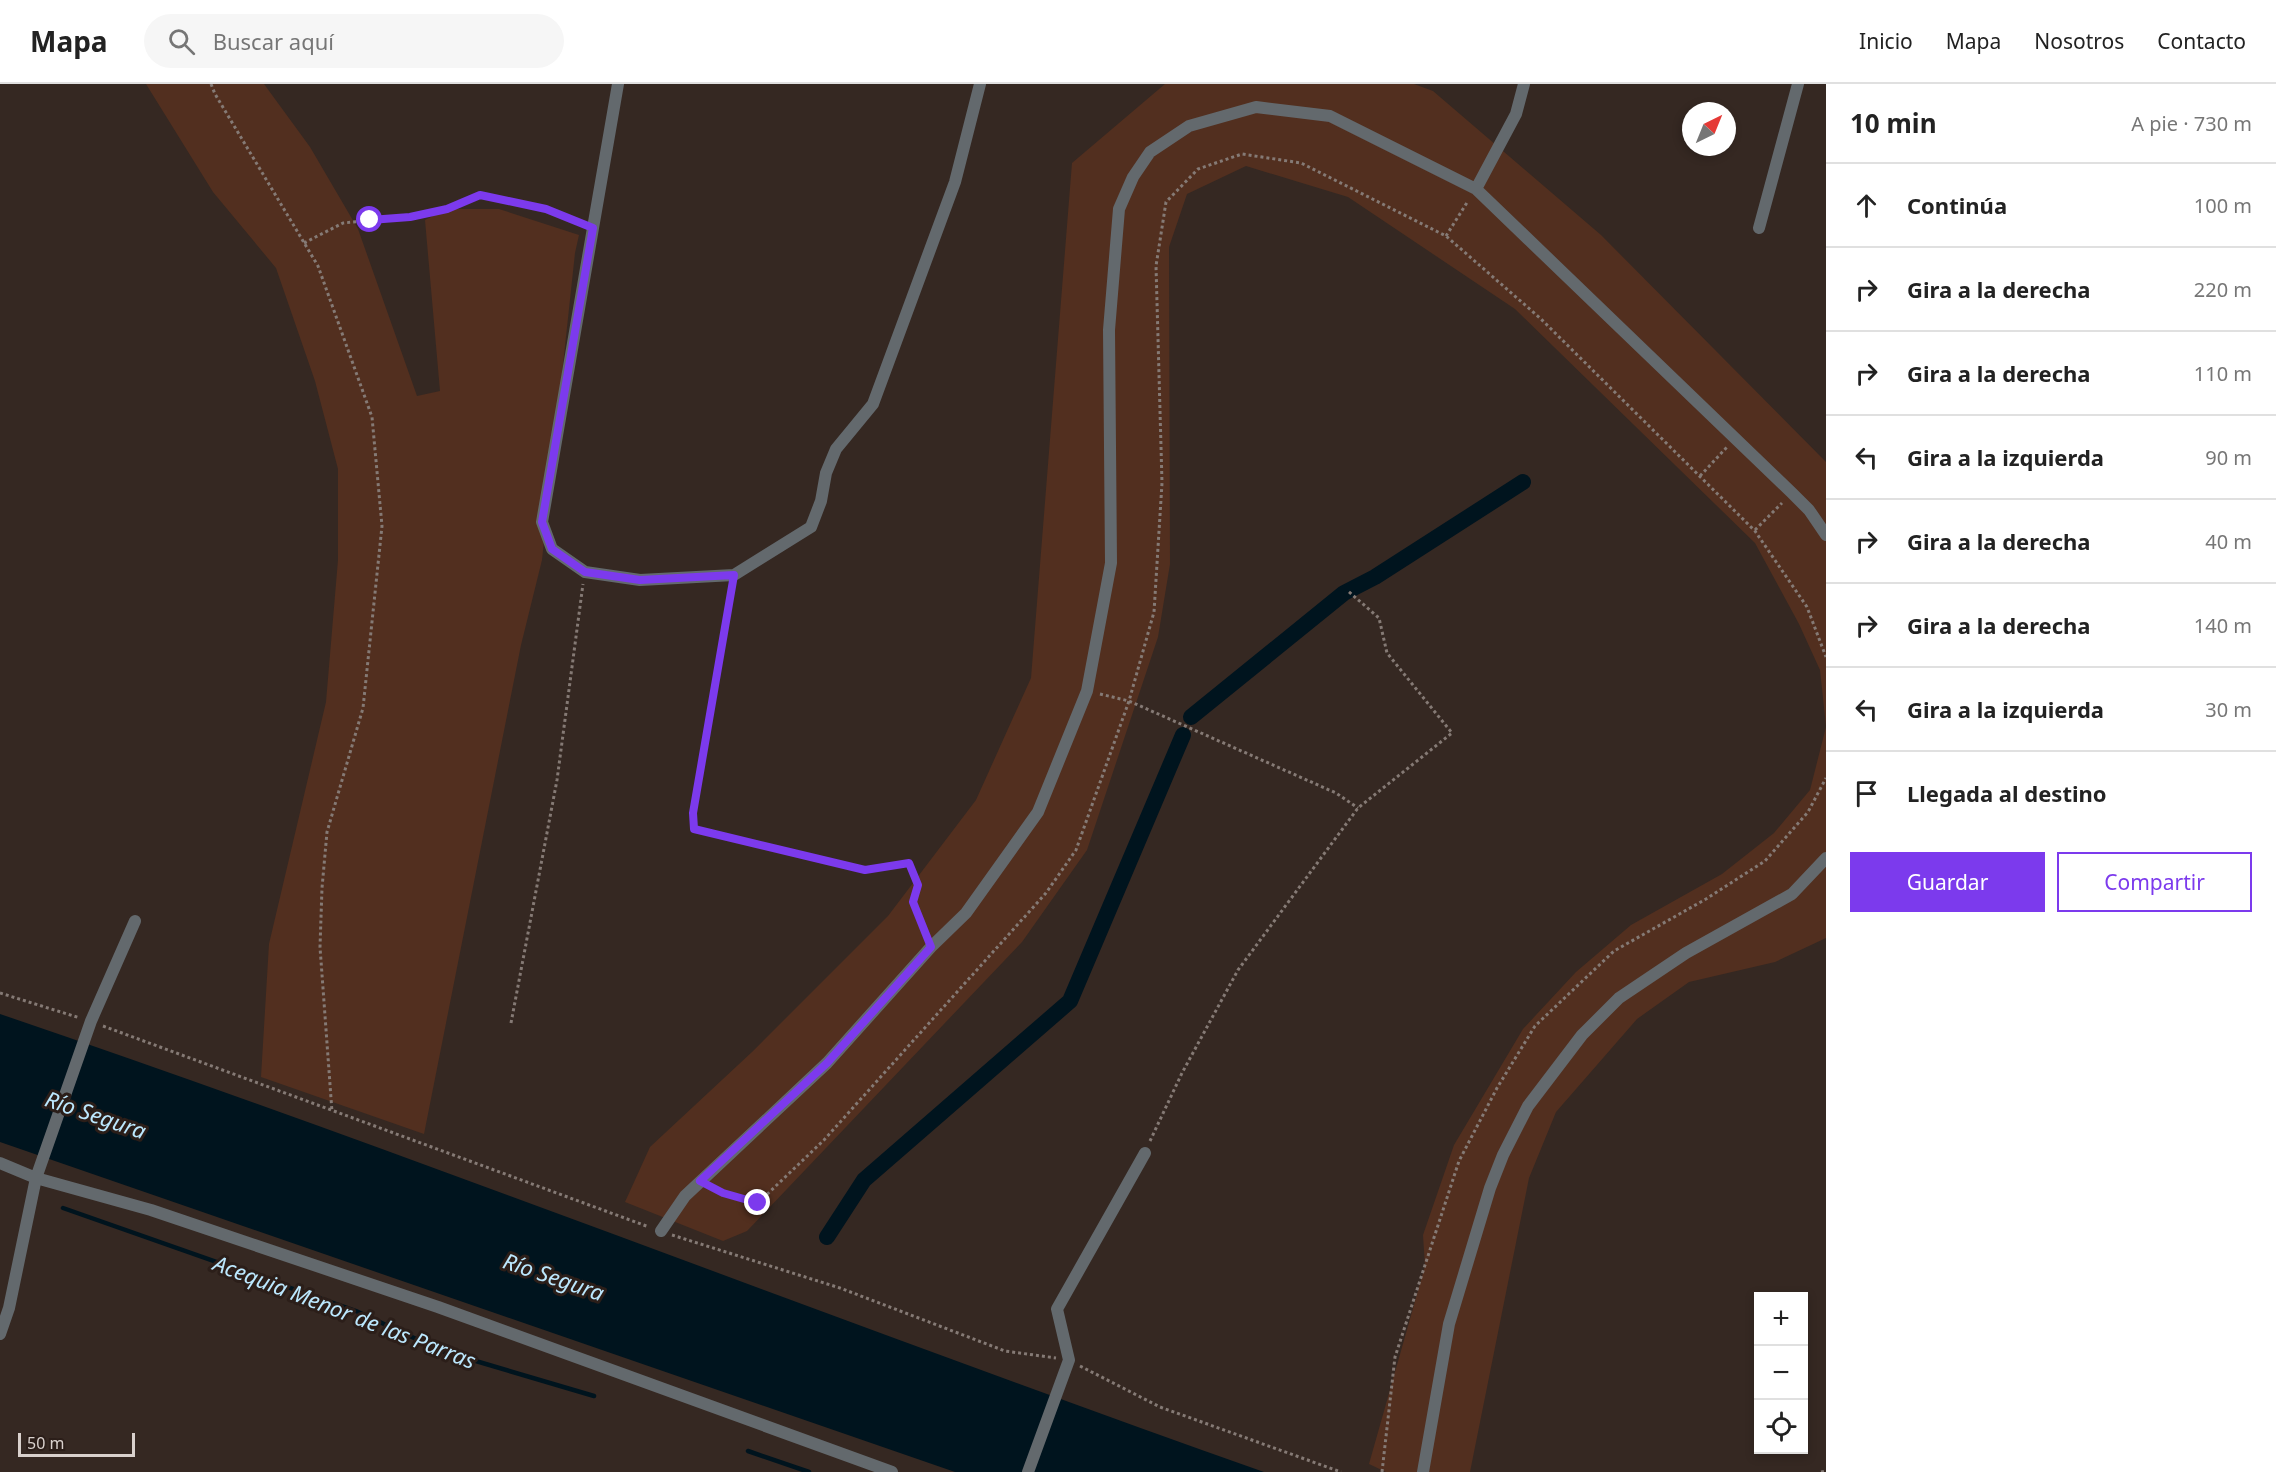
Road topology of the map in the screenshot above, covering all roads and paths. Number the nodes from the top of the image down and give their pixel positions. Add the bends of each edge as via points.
1 (211, 84) edge
2 (618, 84) edge
3 (980, 84) edge
4 (1524, 84) edge
5 (1798, 84) edge
6 (1476, 189) junction
7 (593, 228) junction
8 (1759, 228) dead end
9 (1446, 236) junction
10 (304, 243) junction
11 (1735, 439) junction
12 (1700, 476) junction
13 (1792, 493) junction
14 (1755, 531) junction
15 (1826, 535) edge
16 (585, 572) junction
17 (734, 575) junction
18 (1348, 591) dead end
19 (1826, 657) edge
20 (1087, 691) junction
21 (1129, 702) junction
22 (1358, 808) junction
23 (1826, 858) edge
24 (135, 921) dead end
25 (931, 947) junction
26 (511, 1023) dead end
27 (332, 1112) dead end
28 (1145, 1153) joint
29 (0, 1163) edge
30 (36, 1178) junction
31 (700, 1181) junction
32 (661, 1231) dead end
33 (0, 1334) edge
34 (1826, 1471) edge
35 (892, 1472) edge
36 (1028, 1472) edge
37 (1423, 1472) edge
38 (1821, 1472) edge

1 - 10 path
2 - 7 street
3 - 17 street via 955,182 873,404 836,449 811,527
4 - 6 street via 1516,114
5 - 8 street
6 - 9 path
6 - 11 street
6 - 20 street via 1330,116 1266,108 1256,107 1189,126 1150,152 1119,209 1109,330 1111,563
7 - 10 path via 546,209 480,195 447,209 410,217 343,223
7 - 16 street via 542,522 552,549
9 - 12 path via 1540,318
9 - 21 path via 1301,163 1242,154 1198,169 1166,202 1156,266 1162,483 1154,600
10 - 27 path via 335,309 372,417 382,526 363,708 327,832 322,888 320,947
11 - 12 path
11 - 13 street
12 - 14 path
13 - 14 path
13 - 15 street
14 - 19 path via 1807,607
16 - 17 street via 640,580
16 - 26 path via 557,780
17 - 25 path via 693,813 694,829 865,870 909,863 918,885 913,902
18 - 22 path via 1379,618 1387,653 1452,733
20 - 21 path
20 - 25 street via 1038,812 966,913
21 - 22 path via 1336,793
21 - 31 path via 1076,850 1046,893 824,1140 758,1203 723,1193
22 - 28 path via 1238,970 1182,1073
23 - 37 street via 1792,894 1686,953 1620,998 1582,1035 1528,1106 1490,1188 1449,1324
24 - 30 street via 91,1021
25 - 31 street via 827,1063
28 - 36 street via 1057,1309 1069,1360
29 - 30 street
30 - 33 street
30 - 35 street via 152,1210 438,1307
31 - 32 street
34 - 38 path

